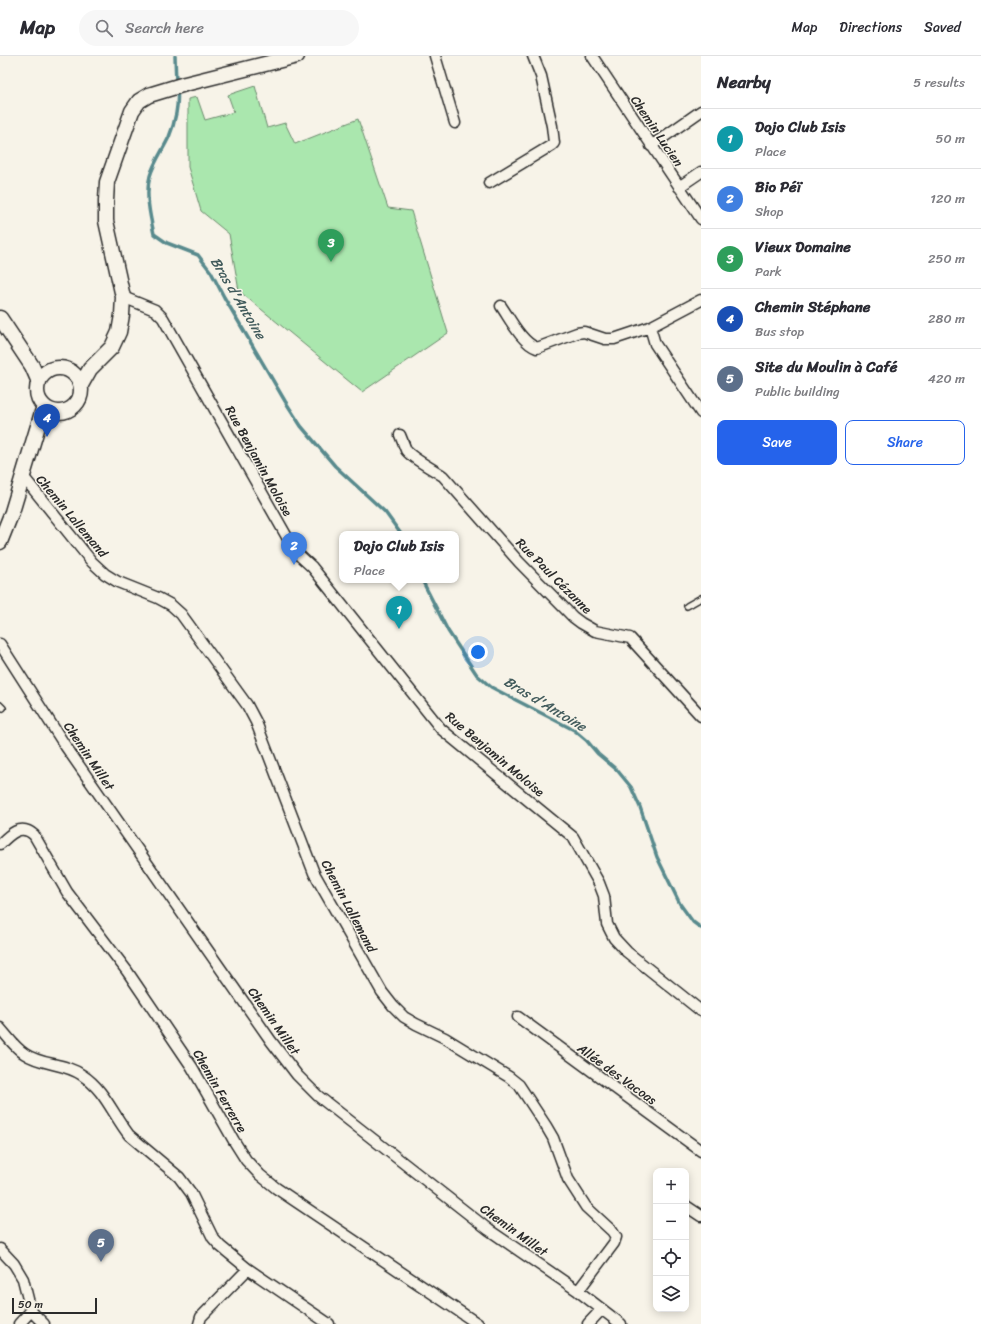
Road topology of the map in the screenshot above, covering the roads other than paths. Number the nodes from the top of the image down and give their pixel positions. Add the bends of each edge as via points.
1 (297, 56) edge
2 (435, 56) edge
3 (533, 56) edge
4 (592, 56) edge
5 (701, 111) edge
6 (455, 123) dead end
7 (651, 146) junction
8 (701, 172) edge
9 (489, 183) dead end
10 (679, 187) junction
11 (701, 219) edge
12 (123, 297) junction
13 (701, 300) edge
14 (500, 306) dead end
15 (0, 318) edge
16 (650, 326) junction
17 (32, 366) junction
18 (49, 371) junction
19 (78, 379) junction
20 (39, 382) junction
21 (44, 406) junction
22 (56, 412) junction
23 (701, 413) edge
24 (400, 435) dead end
25 (34, 437) junction
26 (22, 475) junction
27 (0, 542) edge
28 (701, 598) edge
29 (686, 606) dead end
30 (0, 644) edge
31 (701, 716) edge
32 (0, 844) edge
33 (701, 1011) edge
34 (518, 1017) dead end
35 (0, 1028) edge
36 (701, 1151) edge
37 (689, 1208) edge
38 (701, 1216) edge
39 (0, 1249) edge
40 (248, 1269) junction
41 (578, 1291) junction
42 (602, 1309) junction
43 (30, 1311) junction
44 (19, 1324) edge
45 (44, 1324) edge
46 (199, 1324) edge
47 (329, 1324) edge
48 (478, 1324) edge
49 (588, 1324) edge
50 (622, 1324) edge

1 - 12 main road via 185,84 138,101 132,111 107,182 106,221
2 - 6 street
3 - 9 street via 541,76 554,143
4 - 7 street, Chemin Lucien
5 - 7 street
7 - 10 street, Chemin Lucien
8 - 10 street
10 - 11 street, Chemin Lucien
12 - 19 main road via 122,315 112,347
12 - 33 street, Rue Benjamin Moloise via 155,310 163,318 300,556 319,575 441,729 573,837 599,883 604,896 607,924 614,938 627,952
13 - 16 street
14 - 16 street via 525,339 537,348 577,333 584,332 605,339 614,339
15 - 17 main road
16 - 23 street via 655,344
17 - 18 main road
17 - 20 main road
18 - 19 main road via 65,369
18 - 20 main road
19 - 22 main road via 81,392 76,405 70,410
20 - 21 main road via 38,395
21 - 22 main road
21 - 25 main road
22 - 25 main road
24 - 31 street, Rue Paul Cézanne via 407,451 442,476 519,562 573,617 595,631 630,638
25 - 26 main road
26 - 27 main road via 12,512
26 - 41 street, Chemin Lallemand via 92,562 105,574 158,598 181,614 246,705 256,722 317,879 382,992 393,1006 404,1017 445,1038 519,1085 553,1138 568,1179 586,1207 616,1237
28 - 29 lane
30 - 41 street, Chemin Millet via 64,744 297,1075 318,1096 489,1230
32 - 48 street, Chemin Ferrerre via 20,829 34,835 67,892 131,978 192,1067 246,1160 260,1175
34 - 36 street, Allée des Vacoas
35 - 40 street via 26,1054 75,1071 98,1089 129,1135 186,1185 213,1238
37 - 38 street
39 - 43 street via 23,1279
40 - 46 street via 202,1317
40 - 47 street
41 - 42 street, Chemin Millet
42 - 49 street
42 - 50 street, Chemin Millet
43 - 44 street
43 - 45 street

